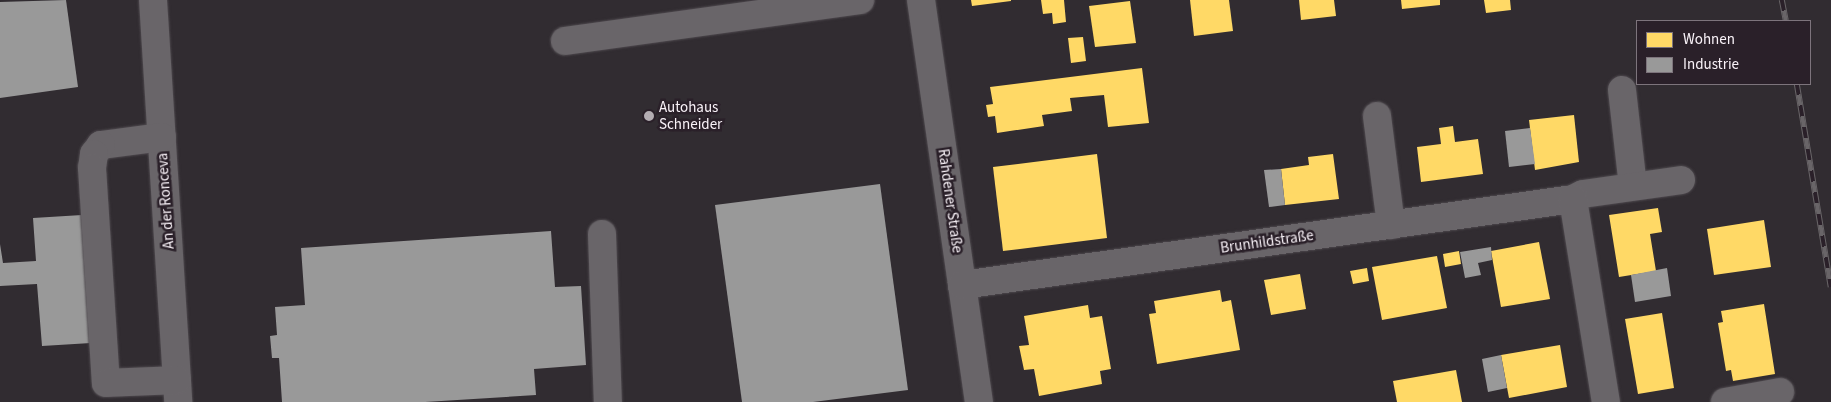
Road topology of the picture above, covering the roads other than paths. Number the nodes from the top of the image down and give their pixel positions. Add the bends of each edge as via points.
1 (153, 0) edge
2 (860, 0) edge
3 (921, 0) edge
4 (565, 41) dead end
5 (1622, 90) dead end
6 (1377, 116) dead end
7 (162, 137) junction
8 (1681, 180) dead end
9 (1632, 186) junction
10 (1573, 199) junction
11 (1391, 225) junction
12 (602, 234) dead end
13 (962, 285) junction
14 (177, 391) edge
15 (1780, 392) dead end
16 (608, 402) edge
17 (979, 402) edge
18 (1606, 402) edge
19 (1725, 402) edge

1 - 7 street, An der Ronceva
2 - 4 street
3 - 13 street, Rahdener Straße
5 - 9 street
6 - 11 street
7 - 14 street, An der Ronceva
7 - 14 street via 101,145 94,154 92,168 106,383
8 - 9 street, Brunhildstraße
9 - 10 street, Brunhildstraße
10 - 11 street, Brunhildstraße
10 - 18 street
11 - 13 street, Brunhildstraße
12 - 16 street
13 - 17 street, Rahdener Straße
15 - 19 street

